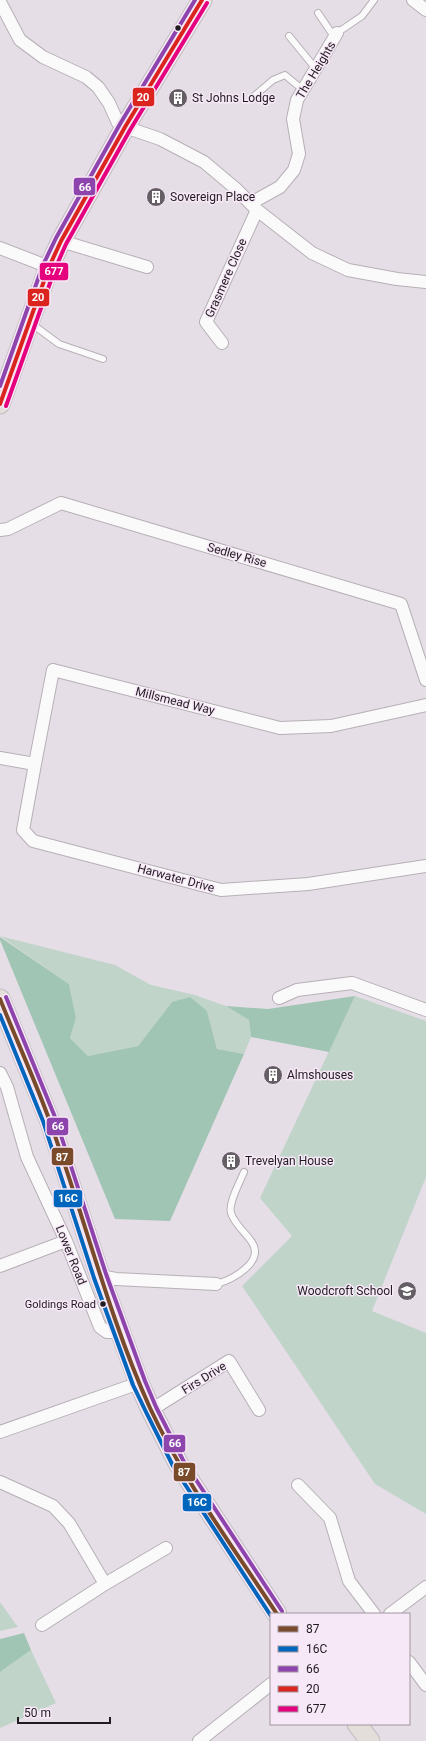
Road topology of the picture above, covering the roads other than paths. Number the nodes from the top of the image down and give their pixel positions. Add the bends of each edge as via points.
1 (202, 0) edge
2 (374, 0) edge
3 (413, 0) edge
4 (0, 2) edge
5 (426, 10) edge
6 (318, 13) dead end
7 (289, 36) dead end
8 (336, 36) junction
9 (316, 69) junction
10 (303, 90) junction
11 (253, 97) dead end
12 (125, 127) junction
13 (254, 207) junction
14 (61, 241) junction
15 (0, 248) edge
16 (49, 266) junction
17 (146, 267) dead end
18 (426, 282) edge
19 (29, 322) junction
20 (222, 343) dead end
21 (103, 359) dead end
22 (0, 404) edge
23 (0, 530) edge
24 (426, 680) edge
25 (426, 705) edge
26 (0, 758) edge
27 (35, 764) junction
28 (426, 866) edge
29 (279, 998) dead end
30 (0, 999) edge
31 (426, 1010) edge
32 (0, 1073) edge
33 (244, 1172) dead end
34 (66, 1241) junction
35 (0, 1266) edge
36 (100, 1276) junction
37 (216, 1284) joint
38 (120, 1332) junction
39 (139, 1383) junction
40 (151, 1410) junction
41 (259, 1410) dead end
42 (0, 1432) edge
43 (0, 1482) edge
44 (298, 1485) dead end
45 (166, 1548) dead end
46 (104, 1584) junction
47 (426, 1587) edge
48 (276, 1613) edge
49 (373, 1613) edge
50 (391, 1613) edge
51 (42, 1625) dead end
52 (410, 1663) edge
53 (270, 1685) edge
54 (426, 1685) edge
55 (358, 1725) edge
56 (205, 1739) edge
57 (370, 1741) edge

1 - 12 main road
2 - 8 lane via 362,16
3 - 5 street
4 - 12 street via 20,40 43,57 86,77 98,87 118,123
6 - 8 lane
7 - 9 lane
8 - 9 street, The Heights
9 - 10 street, The Heights
10 - 11 lane via 285,74 273,80
10 - 13 street, The Heights via 297,100 292,119 299,154 294,170 280,187
12 - 13 street via 160,139 204,162
12 - 14 main road
13 - 18 street via 312,253 348,270
13 - 20 street, Grasmere Close via 206,322
14 - 16 main road
14 - 17 street
15 - 16 street
16 - 19 main road
19 - 21 lane via 59,344
19 - 22 main road
23 - 24 street, Sedley Rise via 8,529 61,503 401,604
25 - 27 street, Millsmead Way via 331,726 280,728 53,670
26 - 27 street
27 - 28 street, Harwater Drive via 23,830 33,841 221,890 308,884
29 - 31 street via 297,990 352,983
30 - 36 main road via 49,1119
32 - 34 street, Lower Road via 7,1087 27,1157
33 - 37 lane via 231,1206 231,1213 255,1250 252,1260 242,1272 229,1281
34 - 35 street
34 - 38 street, Lower Road via 100,1326 107,1332
36 - 37 street
36 - 38 main road
38 - 39 main road
39 - 40 main road
39 - 42 street
40 - 41 street, Firs Drive via 229,1361
40 - 48 main road via 178,1463
43 - 46 street via 53,1506 69,1523
44 - 49 street via 330,1518 349,1581
45 - 46 street
46 - 51 street
47 - 50 street
52 - 54 street
53 - 56 street
55 - 57 main road

